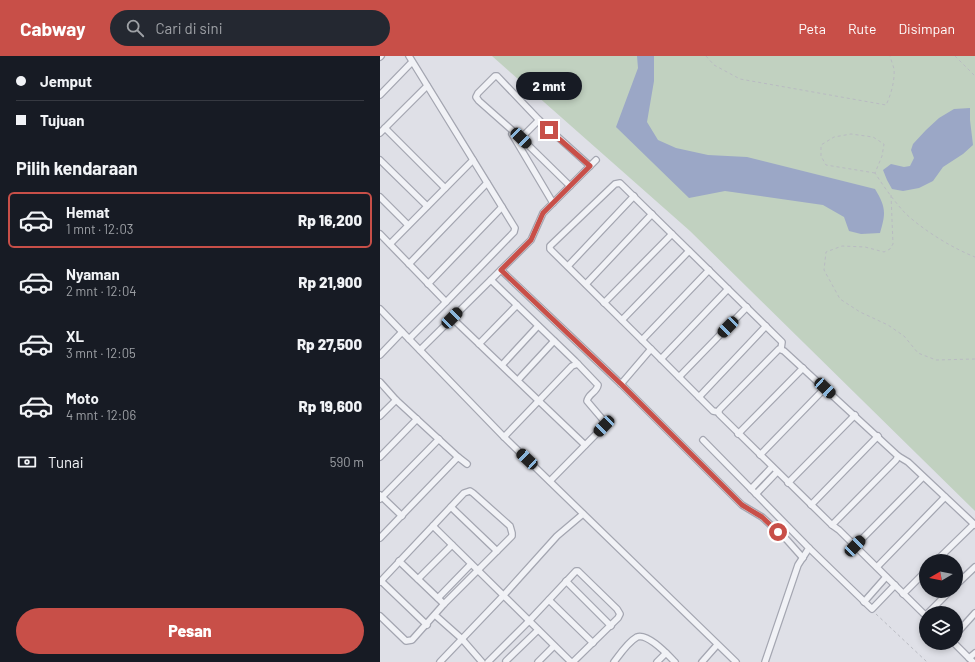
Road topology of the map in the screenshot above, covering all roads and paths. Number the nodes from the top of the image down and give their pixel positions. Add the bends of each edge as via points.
1 (408, 56) edge
2 (706, 56) edge
3 (890, 56) edge
4 (955, 56) edge
5 (412, 62) junction
6 (975, 76) edge
7 (427, 86) junction
8 (380, 95) edge
9 (539, 120) junction
10 (385, 128) junction
11 (510, 130) junction
12 (380, 133) edge
13 (521, 138) junction
14 (380, 160) edge
15 (473, 160) junction
16 (596, 160) dead end
17 (590, 166) junction
18 (875, 174) junction
19 (487, 183) junction
20 (570, 186) junction
21 (445, 188) junction
22 (890, 195) junction
23 (634, 196) junction
24 (380, 197) edge
25 (553, 203) junction
26 (427, 206) junction
27 (502, 207) junction
28 (652, 214) junction
29 (408, 225) junction
30 (380, 234) edge
31 (672, 234) junction
32 (390, 244) junction
33 (689, 251) junction
34 (975, 257) edge
35 (409, 264) junction
36 (568, 266) junction
37 (501, 270) junction
38 (709, 270) junction
39 (491, 280) junction
40 (428, 284) junction
41 (586, 284) junction
42 (728, 288) junction
43 (446, 302) junction
44 (604, 303) junction
45 (517, 305) junction
46 (747, 307) junction
47 (380, 309) edge
48 (452, 318) junction
49 (622, 320) junction
50 (538, 326) junction
51 (766, 326) junction
52 (402, 332) junction
53 (410, 339) junction
54 (642, 340) junction
55 (554, 341) junction
56 (479, 344) junction
57 (651, 349) junction
58 (781, 349) junction
59 (420, 350) junction
60 (380, 355) edge
61 (661, 359) junction
62 (975, 359) edge
63 (578, 364) junction
64 (502, 365) junction
65 (803, 368) junction
66 (679, 377) junction
67 (518, 380) junction
68 (380, 382) edge
69 (621, 384) junction
70 (825, 388) junction
71 (699, 397) junction
72 (396, 400) junction
73 (539, 400) junction
74 (718, 412) junction
75 (855, 415) junction
76 (380, 416) edge
77 (417, 419) junction
78 (738, 434) junction
79 (878, 436) junction
80 (504, 437) junction
81 (439, 440) junction
82 (703, 440) dead end
83 (585, 445) junction
84 (760, 455) junction
85 (898, 456) junction
86 (380, 457) edge
87 (458, 457) junction
88 (466, 464) dead end
89 (772, 467) junction
90 (777, 472) junction
91 (923, 477) junction
92 (550, 481) junction
93 (788, 483) junction
94 (751, 489) junction
95 (756, 494) junction
96 (381, 497) edge
97 (945, 497) junction
98 (811, 505) junction
99 (451, 507) junction
100 (583, 514) junction
101 (402, 516) junction
102 (974, 524) edge
103 (832, 525) junction
104 (433, 526) junction
105 (380, 538) edge
106 (452, 545) junction
107 (855, 546) junction
108 (809, 548) junction
109 (497, 551) junction
110 (943, 554) edge
111 (803, 558) junction
112 (399, 561) junction
113 (471, 564) junction
114 (877, 567) junction
115 (975, 567) edge
116 (478, 571) junction
117 (886, 577) junction
118 (919, 578) edge
119 (963, 578) edge
120 (418, 579) junction
121 (566, 581) junction
122 (380, 582) edge
123 (894, 585) junction
124 (904, 594) junction
125 (503, 596) junction
126 (438, 598) junction
127 (943, 598) edge
128 (548, 600) junction
129 (864, 602) junction
130 (444, 604) junction
131 (935, 606) edge
132 (919, 608) edge
133 (872, 609) junction
134 (975, 613) edge
135 (435, 615) junction
136 (380, 616) edge
137 (529, 621) junction
138 (427, 624) junction
139 (611, 626) junction
140 (963, 626) edge
141 (538, 630) junction
142 (462, 639) junction
143 (593, 643) junction
144 (718, 645) junction
145 (554, 646) junction
146 (961, 650) edge
147 (975, 652) edge
148 (497, 653) junction
149 (666, 653) junction
150 (971, 660) edge
151 (440, 662) edge
152 (482, 662) edge
153 (488, 662) edge
154 (507, 662) edge
155 (538, 662) edge
156 (572, 662) edge
157 (614, 662) edge
158 (658, 662) edge
159 (675, 662) edge
160 (702, 662) edge
161 (736, 662) edge
162 (765, 662) edge
163 (927, 662) edge

1 - 5 street
2 - 3 path via 714,65 740,79 886,105 894,70
4 - 6 path
5 - 7 street
5 - 8 street
7 - 10 street
7 - 15 street
9 - 11 street via 496,76 476,97
9 - 13 street
9 - 17 street
10 - 12 street
10 - 21 street
11 - 13 street
11 - 25 street
13 - 20 street
14 - 26 street
15 - 19 street
15 - 21 street
16 - 17 street
17 - 20 street
18 - 18 path via 884,144 873,137 851,134 834,138 822,145 821,156 826,165
18 - 22 path
19 - 27 street
19 - 35 street
20 - 25 street
21 - 26 street
22 - 34 path via 906,213 934,234
22 - 62 path via 893,244 890,249 884,252 865,247 842,246 826,252 824,270 840,299 904,336 918,353 936,360
23 - 28 street
23 - 36 street
23 - 36 street via 620,183 615,184 550,246 550,249
24 - 29 street
25 - 37 street via 543,213 531,240
26 - 29 street
27 - 40 street
27 - 43 street via 515,228 514,232
28 - 31 street
28 - 41 street
29 - 32 street
30 - 32 street
31 - 33 street
31 - 44 street
32 - 35 street
33 - 38 street
33 - 49 street
35 - 40 street
36 - 41 street
37 - 39 street
37 - 69 street
38 - 42 street
38 - 54 street
39 - 45 street
39 - 48 street
40 - 43 street
41 - 44 street
42 - 46 street
42 - 61 street
43 - 53 street
44 - 49 street
45 - 50 street
45 - 56 street
46 - 51 street
46 - 66 street
47 - 52 street
48 - 56 street
48 - 59 street
49 - 54 street
50 - 55 street
50 - 64 street
51 - 58 street via 782,342
51 - 71 street
52 - 53 street
52 - 60 street
53 - 59 street
54 - 57 street
55 - 63 street
55 - 67 street
56 - 64 street
57 - 61 street
57 - 69 street
58 - 65 street
58 - 74 street
59 - 80 street
61 - 66 street
63 - 73 street via 572,366
63 - 83 street via 598,385 587,401 605,424
64 - 67 street
65 - 70 street
65 - 78 street
66 - 71 street
67 - 73 street
68 - 72 street
69 - 111 street via 742,505 762,517
70 - 75 street
70 - 84 street
71 - 74 street via 713,411
72 - 76 street
72 - 77 street
73 - 80 street
73 - 83 street
74 - 78 street
75 - 79 street
75 - 93 street
77 - 81 street
77 - 86 street
78 - 84 street
79 - 85 street
79 - 98 street
80 - 92 street
81 - 87 street
81 - 96 street
82 - 94 street
83 - 92 street
84 - 89 street
85 - 91 street
85 - 103 street
87 - 88 street
87 - 101 street
89 - 90 street
89 - 94 street
90 - 93 street
90 - 95 street
91 - 97 street
91 - 107 street
92 - 100 street
93 - 98 street
94 - 95 street
95 - 108 street
96 - 101 street
97 - 102 street
97 - 114 street
98 - 103 street
99 - 104 street
99 - 109 street
99 - 109 street via 464,493 470,491 510,526 512,536
100 - 125 street via 557,536
100 - 144 street
101 - 105 street
102 - 110 street
103 - 107 street
104 - 106 street
104 - 112 street
106 - 113 street
106 - 120 street
107 - 114 street
108 - 111 street
108 - 129 street
109 - 116 street
111 - 162 street via 798,565
112 - 120 street
112 - 122 street
113 - 116 street
113 - 126 street
114 - 117 street
115 - 119 street
116 - 125 street
116 - 130 street
117 - 123 street
117 - 129 street
118 - 124 street
120 - 126 street
121 - 128 street
121 - 139 street
121 - 139 street via 578,571 617,609 620,614
122 - 138 street
123 - 124 street
123 - 133 street
124 - 132 street
125 - 137 street
125 - 142 street
126 - 130 street
127 - 131 street
128 - 137 street
128 - 143 street
129 - 133 street
130 - 135 street
133 - 163 path
134 - 140 street
135 - 138 street
135 - 142 street
136 - 138 street via 408,641
137 - 141 street
137 - 148 street
139 - 143 street
141 - 145 street
141 - 154 street
142 - 151 street
142 - 152 street
143 - 156 street
144 - 160 street
144 - 161 street
145 - 155 street
145 - 156 street
146 - 150 street
147 - 150 street
148 - 153 street
148 - 154 street
149 - 157 street via 649,639 637,637
149 - 158 street
149 - 159 street

